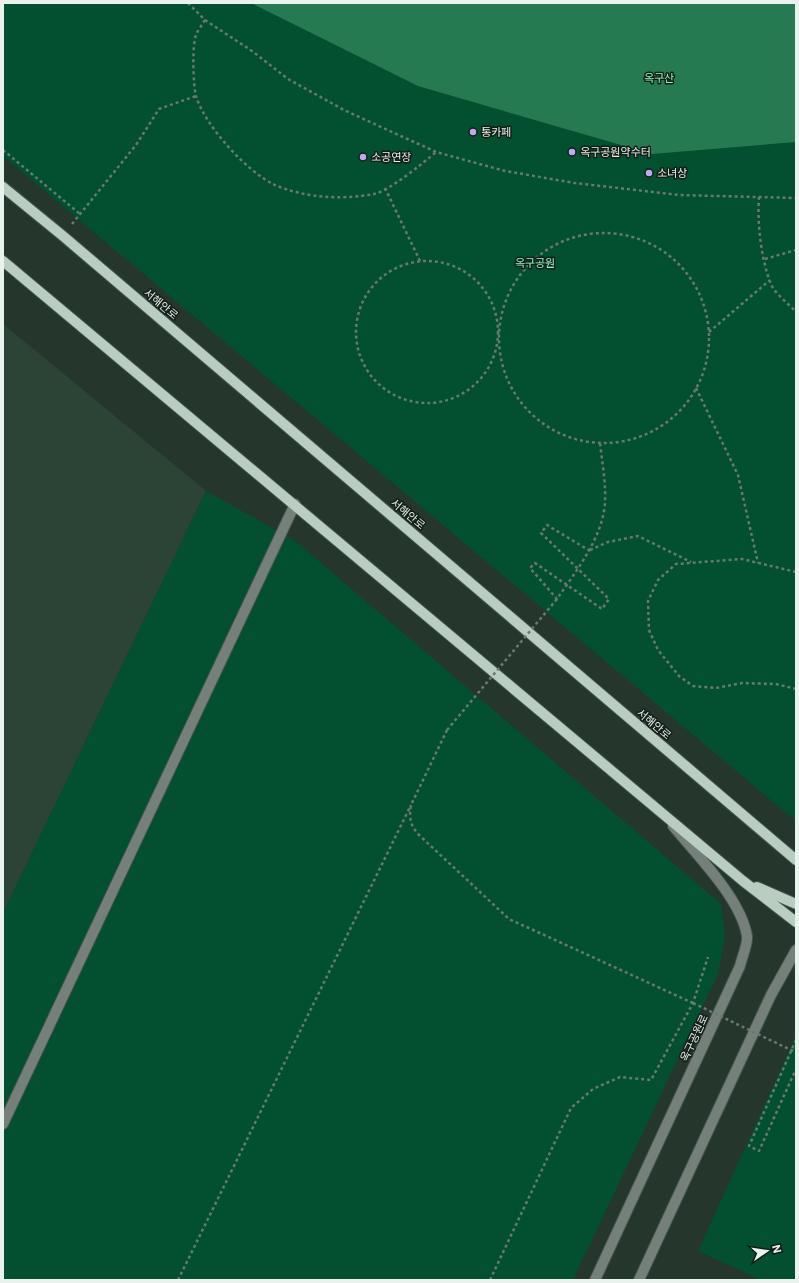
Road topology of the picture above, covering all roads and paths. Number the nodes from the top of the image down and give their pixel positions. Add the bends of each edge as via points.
1 (188, 3) edge
2 (205, 20) junction
3 (196, 96) junction
4 (3, 150) edge
5 (436, 152) junction
6 (3, 187) edge
7 (385, 188) junction
8 (760, 197) junction
9 (796, 198) edge
10 (80, 214) junction
11 (63, 236) junction
12 (796, 250) edge
13 (765, 259) junction
14 (420, 260) junction
15 (3, 262) edge
16 (770, 280) junction
17 (796, 312) edge
18 (709, 332) junction
19 (499, 333) junction
20 (696, 388) junction
21 (600, 442) junction
22 (295, 504) junction
23 (590, 551) junction
24 (692, 562) junction
25 (758, 563) junction
26 (578, 569) junction
27 (796, 572) edge
28 (566, 584) junction
29 (557, 599) junction
30 (796, 689) edge
31 (411, 805) junction
32 (666, 816) junction
33 (796, 860) edge
34 (743, 881) junction
35 (796, 904) edge
36 (796, 922) edge
37 (796, 950) edge
38 (708, 957) dead end
39 (693, 1003) junction
40 (796, 1040) edge
41 (793, 1051) junction
42 (796, 1069) edge
43 (3, 1124) edge
44 (178, 1280) edge
45 (490, 1280) edge
46 (595, 1280) edge
47 (639, 1280) edge

1 - 2 path
2 - 3 path via 195,36 193,63
2 - 5 path via 288,79 344,110
3 - 7 path via 213,128 241,161 274,185 305,195 343,197 375,194
3 - 10 path via 159,109 136,145
4 - 10 path
5 - 7 path via 410,174
5 - 8 path via 505,171 575,183 679,195
6 - 11 main road, 서해안로
7 - 14 path
8 - 9 path
8 - 13 path via 758,213
10 - 11 path
11 - 33 main road, 서해안로
12 - 13 path
13 - 16 path
14 - 19 path via 444,262 465,272 483,287 494,308
14 - 19 path via 398,267 378,280 364,298 359,313 357,344 365,367 380,385 399,398 407,400 422,403 446,401 467,391 484,375 495,354
15 - 22 main road
16 - 17 path via 771,285
16 - 18 path
18 - 19 path via 701,296 681,266 652,244 618,233 582,234 548,248 521,272 504,304
18 - 20 path via 706,365
19 - 21 path via 504,373 520,402 545,425 575,440
20 - 21 path via 670,420 641,437 608,444
20 - 25 path via 738,475
21 - 23 path via 605,502
22 - 32 main road
22 - 43 street
23 - 24 path via 608,542 638,536
23 - 26 path
23 - 26 path via 547,525 541,533
24 - 25 path via 742,559
24 - 30 path via 676,564 658,580 648,601 649,630 658,650 680,676 693,686 716,688 742,683 776,684
25 - 27 path
26 - 28 path
26 - 28 path via 609,599 602,608
28 - 29 path
28 - 29 path via 535,563 530,568
29 - 31 path, bridge via 447,730
31 - 39 path via 409,818 419,836 509,919
31 - 44 path
32 - 34 main road
32 - 46 street, 옥구공원로 via 725,890 740,915 747,937 740,966
34 - 35 main road
34 - 36 main road
37 - 47 street via 771,995
38 - 39 path
39 - 41 path, bridge
39 - 45 path via 652,1080 620,1077 593,1089 571,1108
40 - 41 path
41 - 42 path via 750,1146 759,1151

